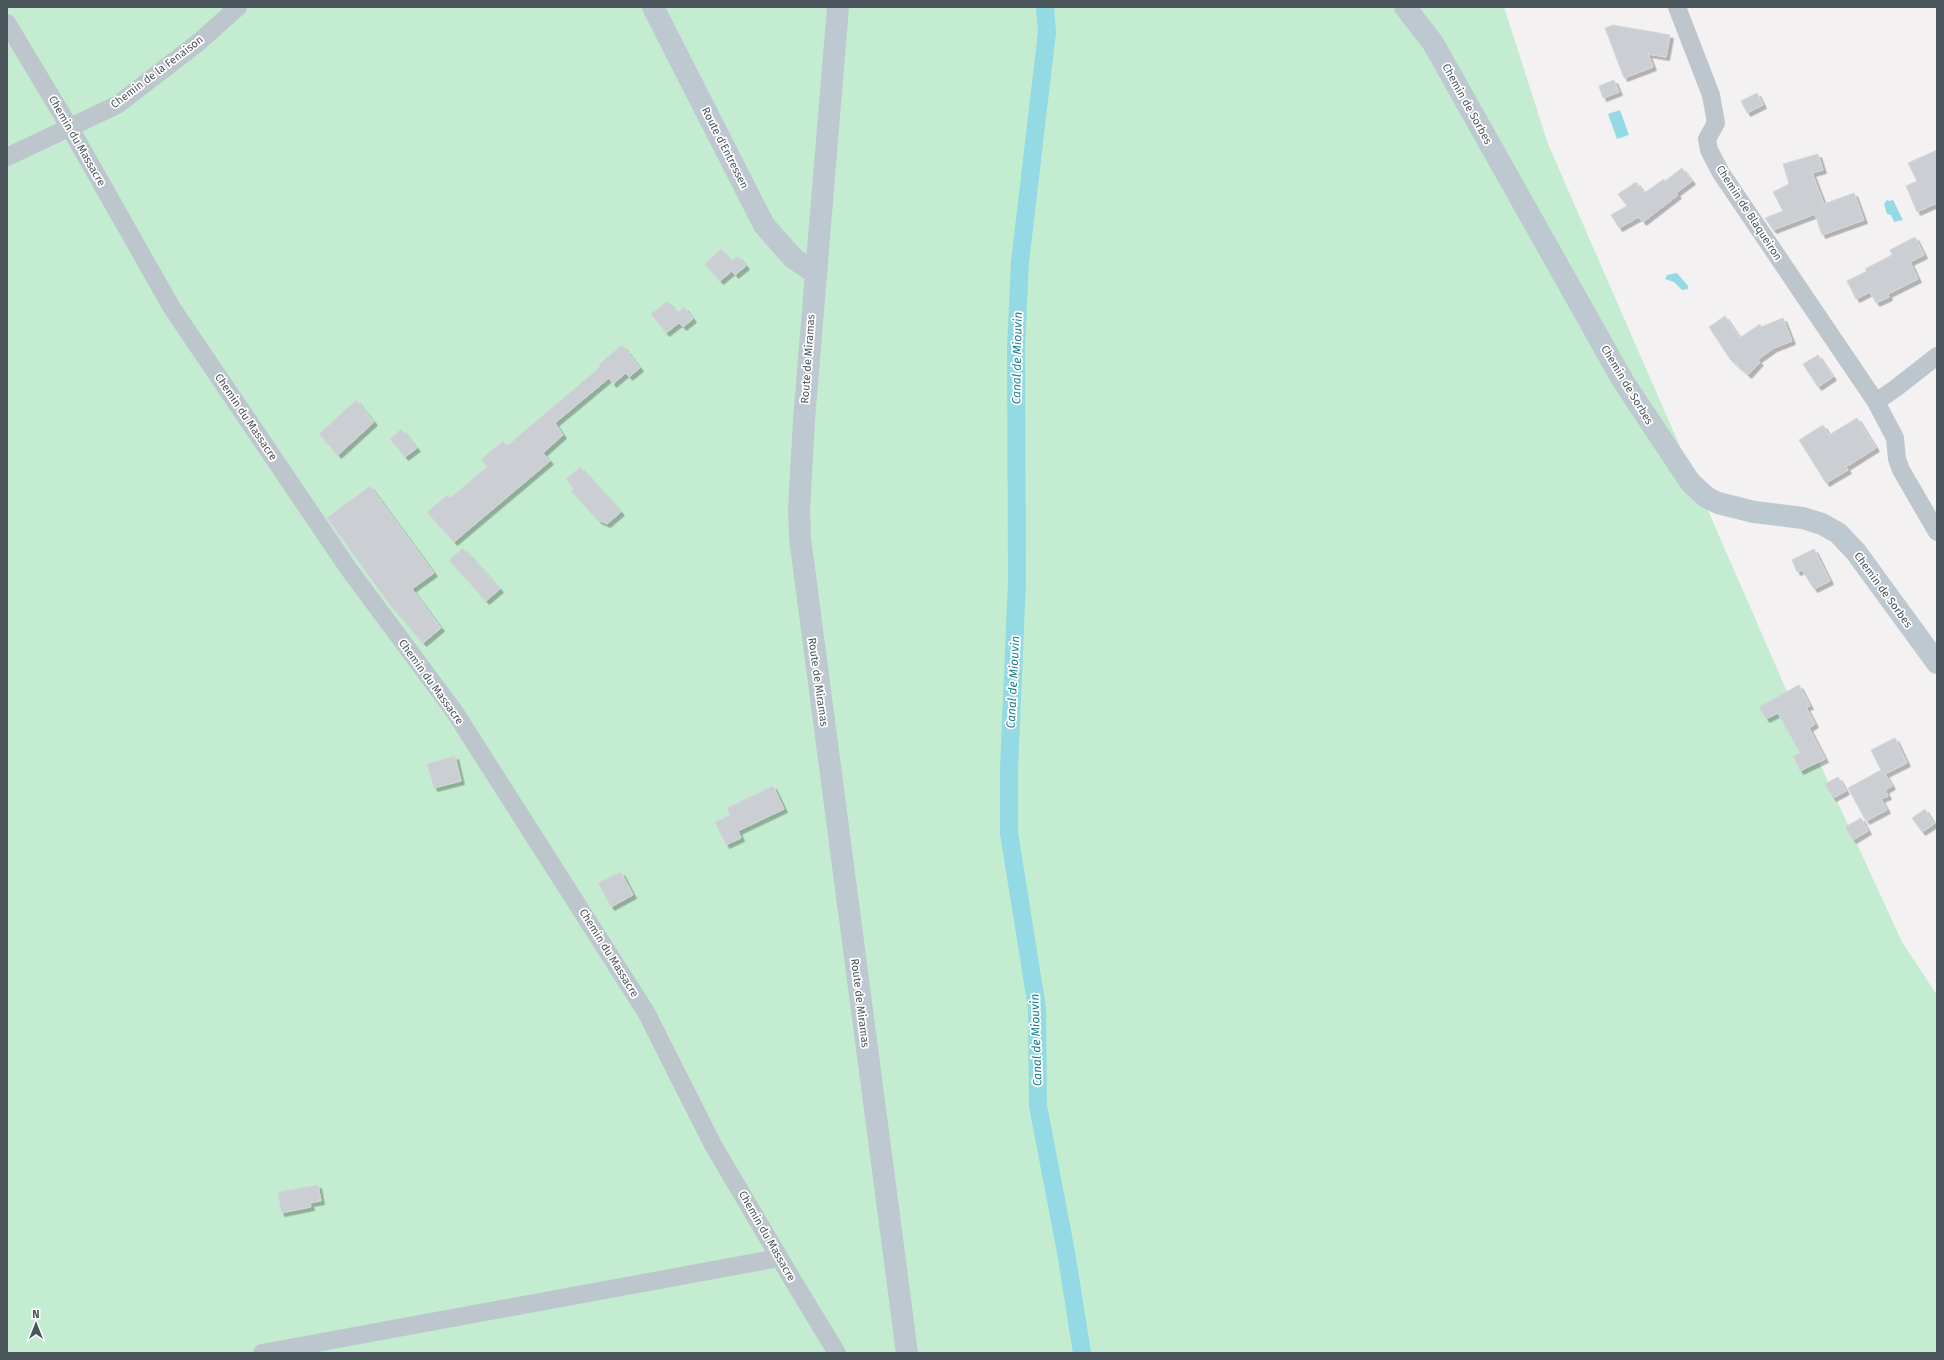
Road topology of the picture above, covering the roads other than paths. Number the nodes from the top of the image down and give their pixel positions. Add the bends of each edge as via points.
1 (238, 7) edge
2 (653, 7) edge
3 (838, 7) edge
4 (1405, 7) edge
5 (1677, 7) edge
6 (7, 23) edge
7 (70, 128) junction
8 (7, 157) edge
9 (815, 273) junction
10 (1937, 356) edge
11 (1876, 402) junction
12 (1937, 532) edge
13 (1937, 663) edge
14 (779, 1258) junction
15 (262, 1353) edge
16 (837, 1353) edge
17 (907, 1353) edge

1 - 7 street, Chemin de la Fenaison via 198,42 117,105
2 - 9 main road, Route d'Entressen via 764,225 793,258
3 - 9 main road, Route de Miramas
4 - 13 main road, Chemin de Sorbes via 1433,43 1623,381 1690,482 1706,497 1718,503 1754,512 1803,518 1838,533 1856,552
5 - 11 street, Chemin de Blaqueiron via 1711,94 1716,123 1707,139 1709,150 1721,173
6 - 7 street, Chemin du Massacre
7 - 8 street, Chemin de la Fenaison
7 - 14 street, Chemin du Massacre via 172,308 348,568 454,711 646,1012 713,1145
9 - 17 main road, Route de Miramas via 801,467 800,545
10 - 11 street
11 - 12 street, Chemin de Blaqueiron via 1895,438 1897,460 1901,470
14 - 15 street
14 - 16 street, Chemin du Massacre

